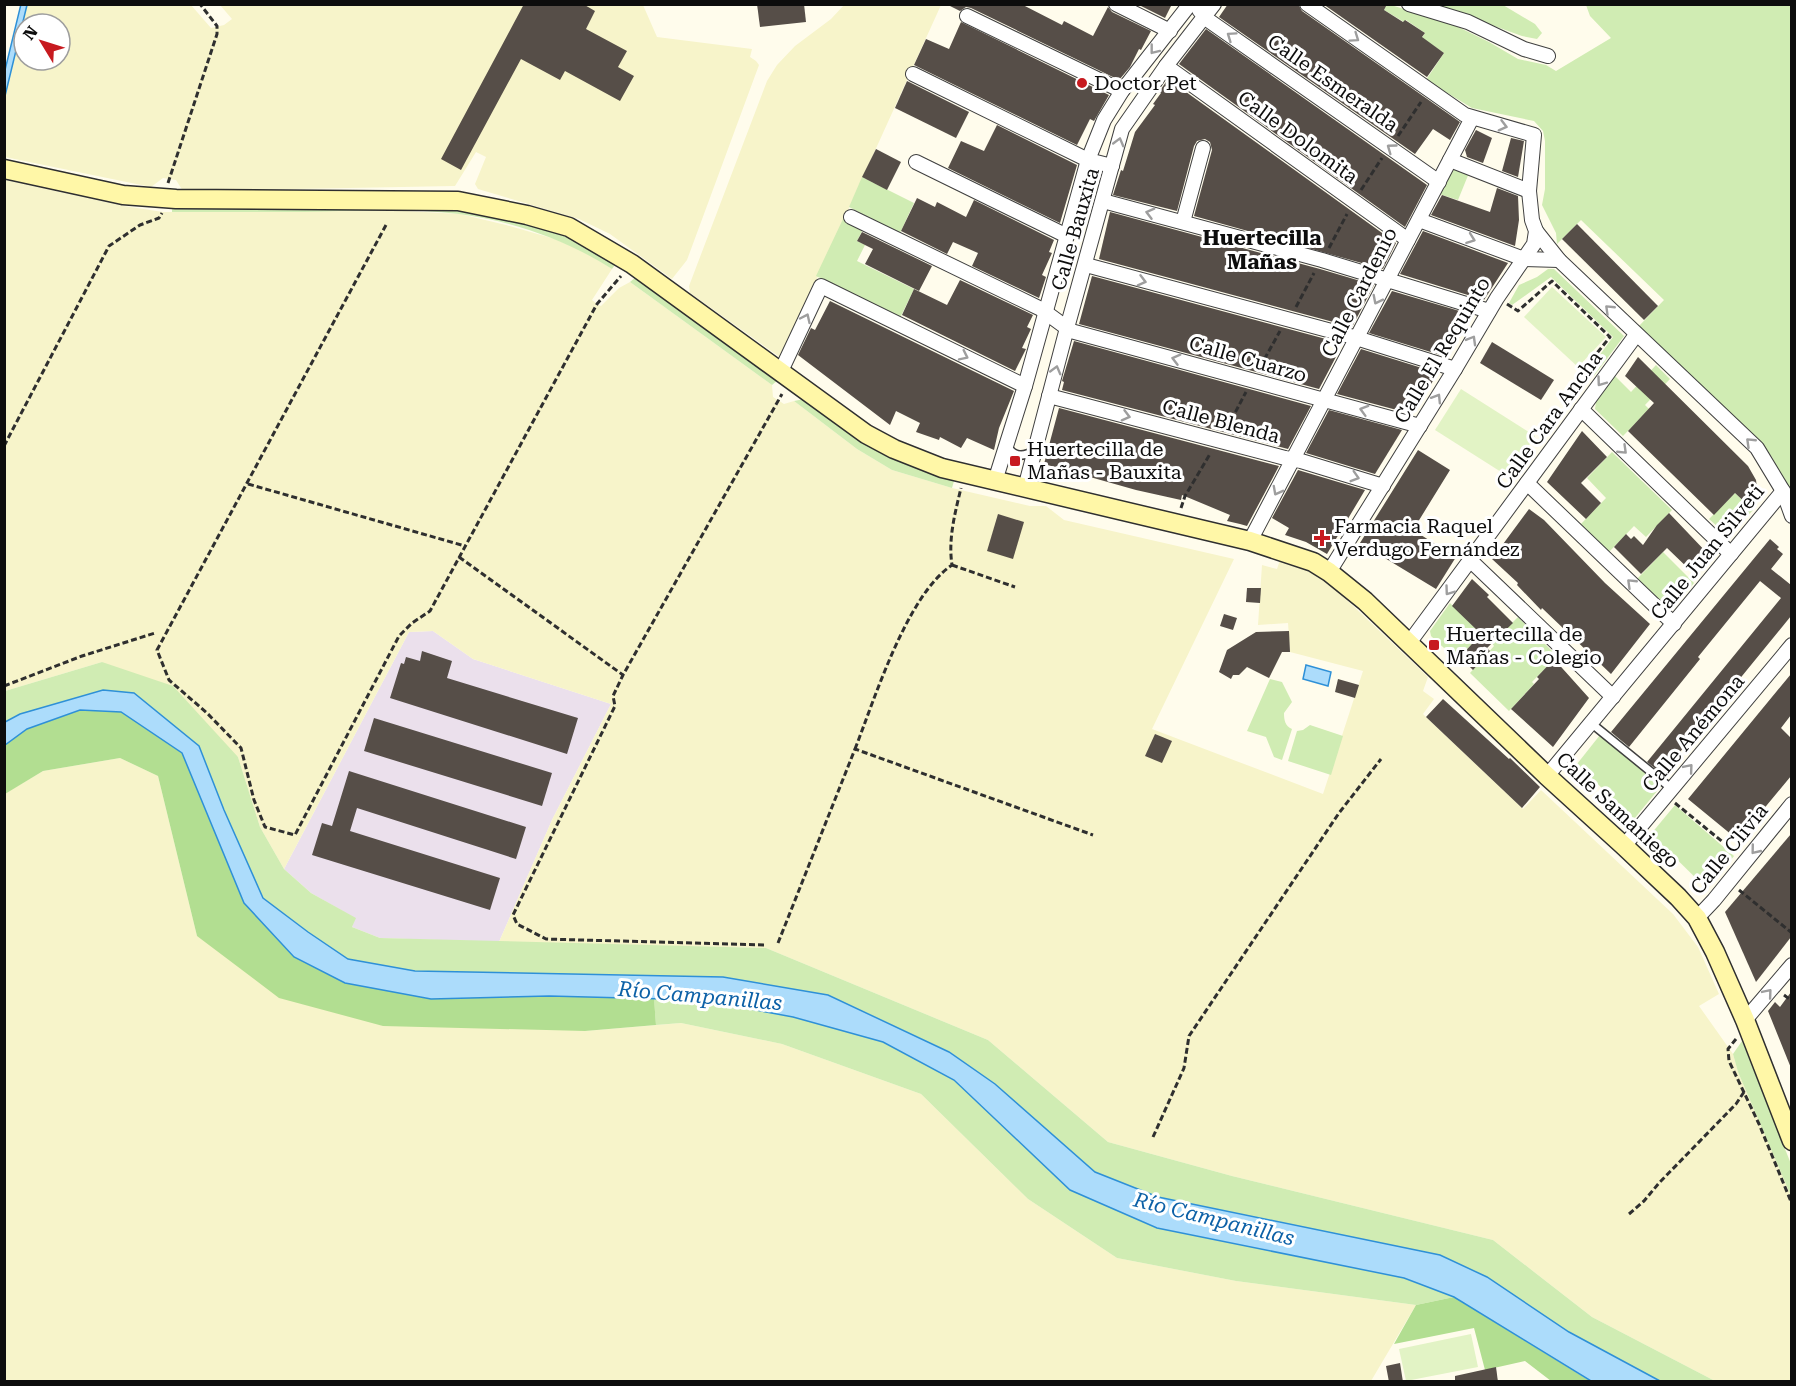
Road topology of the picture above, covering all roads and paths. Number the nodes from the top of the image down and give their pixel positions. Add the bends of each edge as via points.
1 (200, 4) edge
2 (1116, 4) edge
3 (1191, 4) edge
4 (1307, 4) edge
5 (1408, 4) edge
6 (1209, 10) edge
7 (967, 16) dead end
8 (1170, 31) junction
9 (1548, 56) dead end
10 (1166, 66) junction
11 (913, 74) dead end
12 (1122, 92) junction
13 (1422, 102) dead end
14 (1472, 118) junction
15 (1392, 145) dead end
16 (1203, 148) dead end
17 (1388, 149) dead end
18 (1450, 159) junction
19 (1088, 160) junction
20 (916, 162) dead end
21 (1112, 166) junction
22 (4, 169) edge
23 (169, 179) dead end
24 (1439, 182) junction
25 (1529, 191) junction
26 (1356, 197) dead end
27 (1103, 201) junction
28 (163, 212) dead end
29 (1347, 213) dead end
30 (851, 217) dead end
31 (1419, 220) junction
32 (1183, 222) junction
33 (386, 225) dead end
34 (1536, 231) junction
35 (1067, 236) junction
36 (1408, 240) junction
37 (1324, 257) dead end
38 (1524, 259) junction
39 (1559, 260) junction
40 (632, 264) junction
41 (1320, 264) dead end
42 (1086, 266) junction
43 (1387, 279) junction
44 (1504, 302) dead end
45 (1489, 310) junction
46 (1046, 312) junction
47 (1291, 316) dead end
48 (1285, 322) dead end
49 (1067, 328) junction
50 (1636, 335) junction
51 (1357, 339) junction
52 (1259, 368) dead end
53 (1455, 369) junction
54 (1587, 370) dead end
55 (781, 371) junction
56 (1250, 384) dead end
57 (1025, 386) junction
58 (1049, 396) junction
59 (778, 400) dead end
60 (1325, 400) junction
61 (1581, 409) junction
62 (1420, 426) junction
63 (1226, 429) dead end
64 (1006, 444) junction
65 (4, 446) edge
66 (1035, 450) junction
67 (1211, 452) dead end
68 (1293, 459) junction
69 (995, 481) junction
70 (1527, 483) junction
71 (248, 484) junction
72 (1383, 486) junction
73 (1025, 488) junction
74 (961, 489) dead end
75 (1783, 491) junction
76 (1180, 510) dead end
77 (1791, 516) edge
78 (1250, 541) junction
79 (465, 546) junction
80 (1731, 554) junction
81 (459, 556) junction
82 (1471, 561) junction
83 (952, 565) junction
84 (1329, 572) junction
85 (1015, 587) dead end
86 (1674, 624) junction
87 (155, 633) dead end
88 (1409, 643) junction
89 (1791, 645) edge
90 (623, 675) junction
91 (4, 686) edge
92 (1613, 697) junction
93 (1591, 723) junction
94 (855, 749) junction
95 (1381, 759) dead end
96 (1548, 776) junction
97 (1669, 792) junction
98 (1791, 804) edge
99 (1093, 835) dead end
100 (1624, 846) junction
101 (1746, 861) junction
102 (1729, 882) junction
103 (1697, 918) junction
104 (1791, 933) edge
105 (778, 943) dead end
106 (764, 945) dead end
107 (1791, 965) edge
108 (1745, 1020) junction
109 (1728, 1049) dead end
110 (1744, 1092) junction
111 (1787, 1117) edge
112 (1153, 1137) dead end
113 (1791, 1137) edge
114 (1791, 1204) edge
115 (1629, 1214) dead end

1 - 23 path via 217,26 217,34
2 - 8 street
3 - 6 street, Calle Esmeralda
3 - 8 street, Calle Bauxita
4 -> 14 street
5 - 9 street via 1468,22
6 - 10 street, Calle Bauxita
24 -> 6 street, Calle Esmeralda via 1208,20
7 - 12 street
8 -> 12 street, Calle Bauxita
21 -> 10 street, Calle Bauxita via 1122,129
10 - 36 street, Calle Dolomita
11 - 19 street
12 - 19 street, Calle Bauxita via 1104,120
13 - 15 path
14 - 18 street, Calle Cardenio
14 -> 25 street via 1534,135
16 - 32 street
17 - 26 path
18 - 24 street, Calle Cardenio
18 - 25 street
19 - 21 street
19 - 35 street, Calle Bauxita
20 - 35 street
21 - 27 street, Calle Bauxita
22 - 40 street, Calle Samaniego via 123,195 176,199 458,201 569,227
24 - 31 street, Calle Cardenio
25 - 34 street
32 -> 27 street
27 - 42 street, Calle Bauxita
28 - 65 path via 110,246
29 - 37 path
30 - 46 street, Calle Cuarzo
31 - 36 street, Calle Cardenio
31 -> 38 street
32 - 43 street
33 - 71 path
34 - 38 street, Calle El Requinto
34 - 39 street, Calle Juan Silveti
35 - 46 street, Calle Bauxita
36 - 43 street, Calle Cardenio
38 - 39 street
38 - 45 street, Calle El Requinto
50 -> 39 street, Calle Juan Silveti
40 - 55 street, Calle Samaniego
40 - 79 path via 597,304
41 - 47 path
42 - 49 street, Calle Bauxita
42 -> 51 street
43 - 45 street
43 -> 51 street, Calle Cardenio
44 - 54 path via 1518,311 1552,281 1610,337
53 -> 45 street, Calle El Requinto
46 - 49 street, Calle Cuarzo
46 - 57 street, Calle Bauxita
48 - 52 path
58 -> 49 street, Calle Bauxita
60 -> 49 street, Calle Cuarzo
50 -> 61 street, Calle Cara Ancha
75 -> 50 street, Calle Juan Silveti via 1757,448
51 - 53 street
51 - 60 street, Calle Cardenio
62 -> 53 street, Calle El Requinto
55 -> 57 street via 821,286
55 - 69 street, Calle Samaniego via 866,434 894,449 942,468
56 - 63 path
57 - 64 street, Calle Bauxita
58 - 66 street, Calle Bauxita
58 -> 68 street, Calle Blenda
59 - 90 path
62 -> 60 street, Calle Cuarzo
60 - 68 street, Calle Cardenio
61 - 70 street, Calle Cara Ancha
61 -> 80 street
62 - 72 street, Calle El Requinto
64 - 66 lane via 1017,455
64 - 69 street, Calle Bauxita
66 - 73 street, Calle Bauxita
67 - 76 path
68 -> 72 street, Calle Blenda
68 -> 78 street, Calle Cardenio
69 - 73 street, Calle Samaniego
70 - 82 street, Calle Cara Ancha
86 -> 70 street
71 - 79 path
71 - 81 path via 157,650 169,680 241,748 265,827 295,835 399,636 430,611
72 - 84 street, Calle El Requinto
73 - 78 street, Calle Samaniego
74 - 83 path via 950,552
75 - 77 street
75 - 80 street, Calle Juan Silveti
78 - 84 street, Calle Samaniego via 1312,562
79 - 81 path
80 - 86 street, Calle Juan Silveti
81 - 90 path
82 -> 88 street, Calle Cara Ancha
82 - 92 street
83 - 85 path
83 - 94 path via 938,574 903,630
84 - 88 street, Calle Samaniego
86 - 92 street, Calle Juan Silveti
87 - 91 path
88 - 96 street, Calle Samaniego
97 -> 89 street, Calle Anémona
90 - 106 path via 613,696 615,706 513,915 517,924 546,939
92 - 93 street, Calle Juan Silveti
93 - 96 street, Calle Juan Silveti
93 - 97 lane
94 - 99 path
94 - 105 path
95 - 112 path via 1339,813 1189,1036 1185,1068
96 - 100 street, Calle Samaniego
97 - 100 street, Calle Anémona
97 - 101 path
98 -> 101 street, Calle Clivia
100 - 103 street, Calle Samaniego
101 - 102 street, Calle Clivia
102 - 103 street, Calle Clivia
102 - 104 path
103 - 108 street, Calle Samaniego
108 -> 107 street
108 - 111 street, Calle Samaniego
109 - 110 path via 1729,1062
110 - 114 path
110 - 115 path
111 - 113 street, Calle Samaniego

